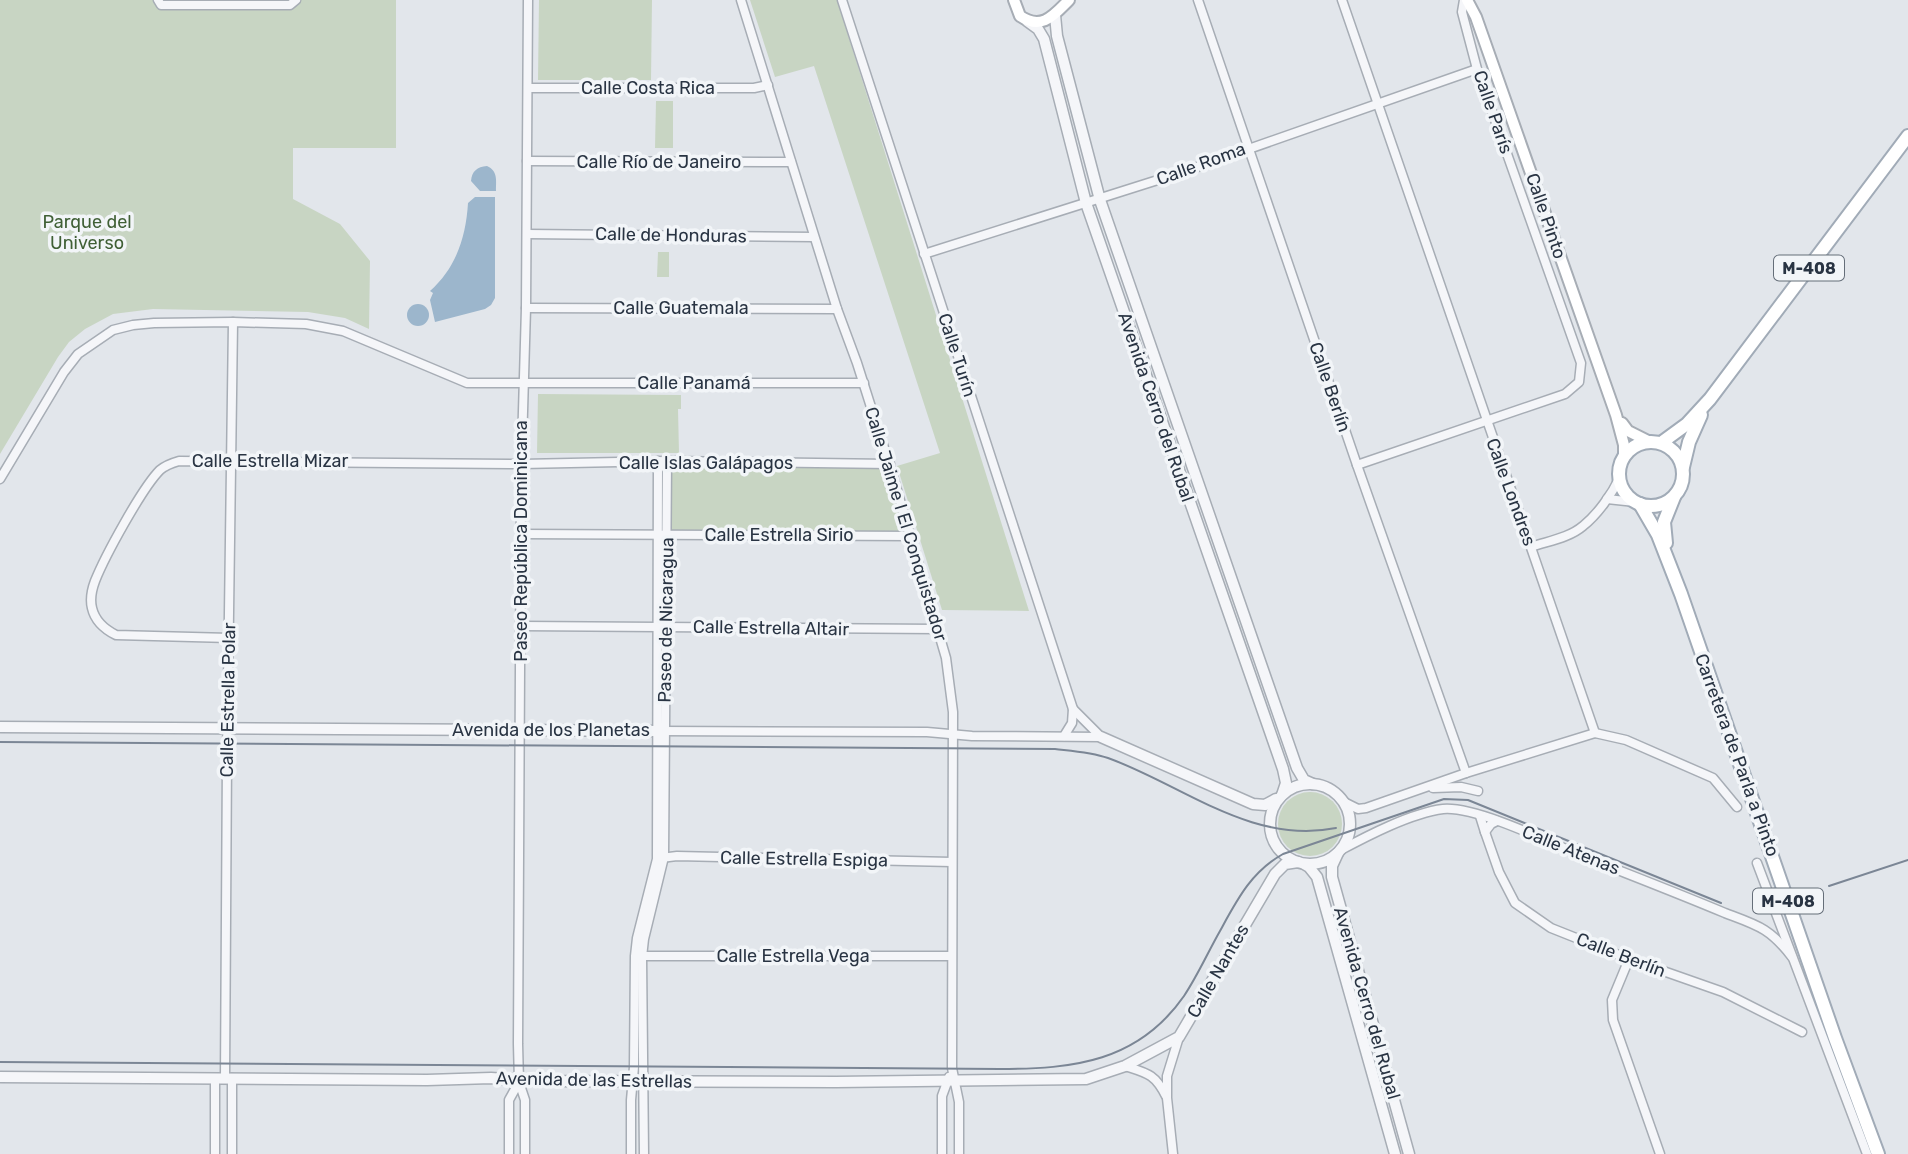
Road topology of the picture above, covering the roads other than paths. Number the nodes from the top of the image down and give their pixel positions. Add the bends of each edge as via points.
1 (158, 0) edge
2 (296, 0) edge
3 (528, 0) edge
4 (741, 0) edge
5 (842, 0) edge
6 (1069, 0) edge
7 (1198, 0) edge
8 (1342, 0) edge
9 (1465, 0) edge
10 (1475, 0) edge
11 (1013, 1) edge
12 (1058, 9) edge
13 (1476, 17) junction
14 (1027, 21) junction
15 (1477, 69) junction
16 (768, 85) junction
17 (528, 88) junction
18 (1377, 103) junction
19 (1908, 136) edge
20 (1248, 147) junction
21 (527, 161) junction
22 (791, 162) junction
23 (1100, 200) junction
24 (1086, 203) junction
25 (527, 234) junction
26 (814, 237) junction
27 (924, 254) junction
28 (526, 308) junction
29 (836, 309) junction
30 (233, 322) junction
31 (524, 382) junction
32 (864, 383) junction
33 (1710, 399) junction
34 (1616, 415) junction
35 (1486, 421) junction
36 (1656, 443) junction
37 (1624, 458) junction
38 (232, 460) junction
39 (663, 461) junction
40 (522, 464) junction
41 (890, 464) junction
42 (1357, 466) junction
43 (1683, 467) junction
44 (1620, 477) junction
45 (0, 480) edge
46 (1674, 497) junction
47 (1607, 499) junction
48 (1637, 503) junction
49 (521, 534) junction
50 (663, 535) junction
51 (911, 536) junction
52 (1531, 547) junction
53 (1681, 594) junction
54 (521, 626) junction
55 (662, 627) junction
56 (938, 629) junction
57 (230, 638) junction
58 (1073, 709) junction
59 (0, 727) edge
60 (227, 728) junction
61 (520, 730) junction
62 (661, 732) junction
63 (1595, 733) junction
64 (953, 735) junction
65 (1064, 736) junction
66 (1101, 737) junction
67 (1466, 773) junction
68 (1313, 784) junction
69 (1426, 789) junction
70 (1478, 791) dead end
71 (1281, 796) junction
72 (1343, 802) junction
73 (1737, 807) dead end
74 (1480, 816) junction
75 (1497, 821) junction
76 (1485, 832) junction
77 (1338, 852) junction
78 (661, 858) junction
79 (952, 862) junction
80 (1301, 863) junction
81 (1757, 863) dead end
82 (638, 956) junction
83 (951, 956) junction
84 (1792, 957) junction
85 (1629, 959) junction
86 (1802, 1032) dead end
87 (1179, 1037) junction
88 (1125, 1066) junction
89 (0, 1077) edge
90 (224, 1078) junction
91 (519, 1080) junction
92 (638, 1082) junction
93 (951, 1082) junction
94 (1167, 1097) junction
95 (215, 1154) edge
96 (232, 1154) edge
97 (509, 1154) edge
98 (525, 1154) edge
99 (631, 1154) edge
100 (643, 1154) edge
101 (942, 1154) edge
102 (960, 1154) edge
103 (1174, 1154) edge
104 (1395, 1154) edge
105 (1409, 1154) edge
106 (1660, 1154) edge
107 (1867, 1154) edge
108 (1878, 1154) edge

1 - 2 street via 161,5 290,5
3 - 17 street, Paseo República Dominicana
4 - 16 street, Calle Jaime I El Conquistador
5 - 27 street, Calle Turín
6 - 12 main road
7 - 20 street, Calle Berlín
8 - 18 street, Calle Londres
9 - 13 main road, Calle Pinto
9 - 15 street, Calle París via 1462,12
10 - 13 main road, Calle Pinto
11 - 14 main road
12 - 14 main road via 1041,23
12 - 23 street, Avenida Cerro del Rubal via 1057,36
13 - 34 main road, Calle Pinto
14 - 24 street, Avenida Cerro del Rubal via 1044,39
15 - 18 street, Calle Roma
15 - 35 street, Calle París via 1581,363 1579,382 1565,394
16 - 17 street, Calle Costa Rica
16 - 22 street, Calle Jaime I El Conquistador
17 - 21 street, Paseo República Dominicana
18 - 20 street, Calle Roma
18 - 35 street, Calle Londres
19 - 33 main road, M-408
20 - 23 street, Calle Roma
20 - 42 street, Calle Berlín
21 - 22 street, Calle Río de Janeiro
21 - 25 street, Paseo República Dominicana
22 - 26 street, Calle Jaime I El Conquistador
23 - 24 street, Calle Roma
23 - 68 street, Avenida Cerro del Rubal via 1297,768 1304,780
24 - 27 street, Calle Roma
24 - 71 street, Avenida Cerro del Rubal via 1283,769 1286,783
25 - 26 street, Calle de Honduras
25 - 28 street, Paseo República Dominicana
26 - 29 street, Calle Jaime I El Conquistador
27 - 58 street, Calle Turín
28 - 29 street, Calle Guatemala
28 - 31 street, Paseo República Dominicana
29 - 32 street, Calle Jaime I El Conquistador
30 - 31 street, Calle Panamá via 336,328 467,383
30 - 38 street, Calle Estrella Polar
30 - 45 street, Calle Panamá via 133,325 113,330 90,345 64,372
31 - 32 street, Calle Panamá
31 - 40 street, Paseo República Dominicana
32 - 41 street, Calle Jaime I El Conquistador
33 - 36 main road, M-408 via 1687,424
33 - 43 main road, M-408 via 1689,442
34 - 36 main road via 1628,430
34 - 37 main road, Calle Pinto
35 - 42 street
35 - 52 street, Calle Londres
36 - 37 main road, M-408 via 1640,444
36 - 43 main road via 1672,449
37 - 44 main road
38 - 40 street, Calle Estrella Mizar
38 - 57 street, Calle Estrella Polar
38 - 57 street, Calle Estrella Mizar via 179,461 163,468 126,523 94,583 91,598 97,621 116,635
39 - 40 street, Calle Islas Galápagos
39 - 41 street, Calle Islas Galápagos
39 - 50 street, Paseo de Nicaragua
40 - 49 street, Paseo República Dominicana
41 - 51 street, Calle Jaime I El Conquistador
42 - 67 street, Calle Berlín
43 - 46 main road, M-408 via 1683,480
44 - 47 street
44 - 48 main road, M-408 via 1622,489
46 - 48 main road via 1654,506
46 - 53 main road, Carretera de Parla a Pinto / M-408 via 1664,534
47 - 48 street
47 - 52 street via 1583,527
48 - 53 main road, Carretera de Parla a Pinto / M-408 via 1658,535
49 - 50 street, Calle Estrella Sirio
49 - 54 street, Paseo República Dominicana
50 - 51 street, Calle Estrella Sirio
50 - 55 street, Paseo de Nicaragua
51 - 56 street, Calle Jaime I El Conquistador
52 - 63 street, Calle Londres
53 - 108 main road, Carretera de Parla a Pinto / M-408
54 - 55 street, Calle Estrella Altair
54 - 61 street, Paseo República Dominicana
55 - 56 street, Calle Estrella Altair
55 - 62 street, Paseo de Nicaragua
56 - 64 street, Calle Jaime I El Conquistador via 946,658
57 - 60 street, Calle Estrella Polar
58 - 65 street
58 - 66 street, Calle Turín
59 - 60 street, Avenida de los Planetas
60 - 61 street, Avenida de los Planetas
60 - 90 street, Calle Estrella Polar
61 - 62 street, Avenida de los Planetas
61 - 91 street, Paseo República Dominicana
62 - 64 street, Avenida de los Planetas
62 - 78 street, Paseo de Nicaragua
63 - 67 street
63 - 73 street via 1626,740 1713,778
64 - 65 street, Avenida de los Planetas
64 - 79 street, Calle Jaime I El Conquistador
65 - 66 street, Avenida de los Planetas
66 - 71 street, Calle Turín via 1253,804 1265,805
67 - 69 street
68 - 71 street via 1300,785
68 - 72 street via 1330,790
69 - 70 street
69 - 72 street via 1362,809
71 - 80 street via 1271,814 1273,840 1283,854
72 - 77 street via 1348,831
74 - 75 street, Calle Atenas
74 - 76 street, Calle Berlín
74 - 77 street, Calle Atenas via 1442,809 1378,831
75 - 76 street
75 - 84 street, Calle Atenas via 1761,926
76 - 85 street, Calle Berlín via 1515,903 1551,928
77 - 80 street via 1323,862
77 - 105 street, Avenida Cerro del Rubal via 1332,877
78 - 79 street, Calle Estrella Espiga
78 - 82 street, Paseo de Nicaragua
79 - 83 street, Calle Jaime I El Conquistador
80 - 87 street, Calle Nantes via 1285,864 1275,874
80 - 104 street, Avenida Cerro del Rubal via 1317,877
81 - 84 street
82 - 83 street, Calle Estrella Vega
82 - 92 street, Paseo de Nicaragua
83 - 93 street, Calle Jaime I El Conquistador
84 - 107 street
85 - 86 street, Calle Berlín via 1723,992
85 - 106 street via 1612,1000 1613,1020
87 - 88 street, Avenida de las Estrellas
87 - 94 street, Calle Nantes via 1168,1067
88 - 93 street, Avenida de las Estrellas via 1086,1079
88 - 94 street via 1152,1075
89 - 90 street, Avenida de las Estrellas
90 - 91 street, Avenida de las Estrellas
90 - 95 street, Calle Estrella Polar
90 - 96 street, Calle Estrella Polar
91 - 92 street, Avenida de las Estrellas
91 - 97 street, Paseo República Dominicana via 509,1100
91 - 98 street, Paseo República Dominicana via 525,1100
92 - 93 street, Avenida de las Estrellas
92 - 99 street, Paseo de Nicaragua
92 - 100 street, Paseo de Nicaragua
93 - 101 street, Calle Jaime I El Conquistador via 942,1096
93 - 102 street, Calle Jaime I El Conquistador via 959,1107
94 - 103 street, Calle Nantes

